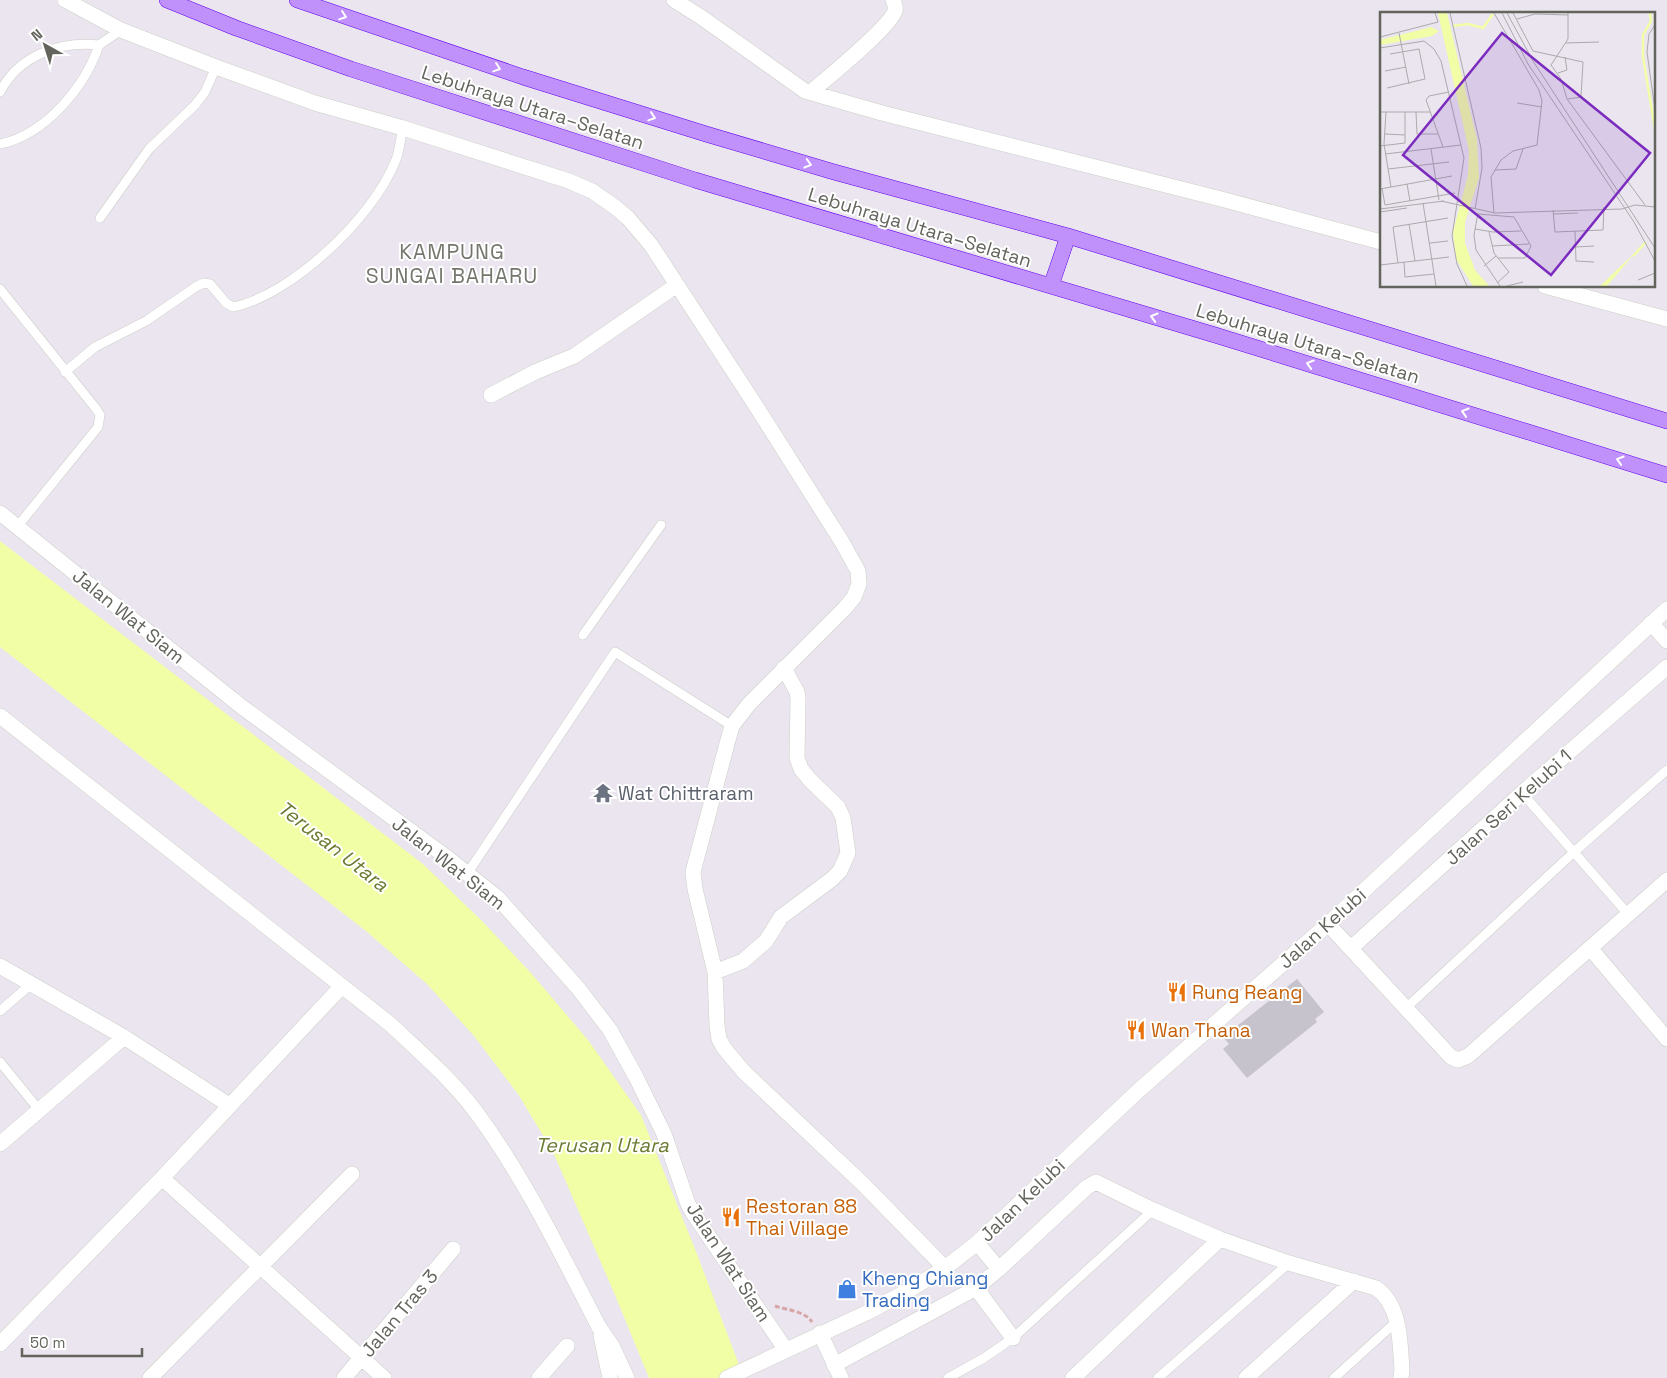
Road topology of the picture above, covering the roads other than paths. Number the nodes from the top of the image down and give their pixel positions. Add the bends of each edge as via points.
1 (65, 0) edge
2 (167, 0) edge
3 (297, 0) edge
4 (674, 0) edge
5 (893, 0) edge
6 (122, 30) junction
7 (99, 46) junction
8 (216, 67) junction
9 (0, 92) edge
10 (811, 92) junction
11 (403, 128) junction
12 (0, 144) edge
13 (100, 218) dead end
14 (1068, 236) junction
15 (1380, 242) edge
16 (678, 284) junction
17 (1051, 286) junction
18 (1552, 288) edge
19 (0, 289) edge
20 (1667, 319) edge
21 (65, 372) junction
22 (491, 395) dead end
23 (1667, 421) edge
24 (1667, 475) edge
25 (0, 513) edge
26 (661, 525) dead end
27 (17, 527) junction
28 (1667, 609) edge
29 (1651, 623) junction
30 (583, 635) dead end
31 (1667, 642) edge
32 (1667, 667) edge
33 (784, 668) junction
34 (0, 716) edge
35 (732, 726) junction
36 (1667, 770) edge
37 (1522, 792) junction
38 (1574, 852) junction
39 (467, 874) junction
40 (1667, 880) edge
41 (1628, 914) junction
42 (1328, 924) junction
43 (1351, 948) junction
44 (1590, 948) junction
45 (0, 966) edge
46 (715, 972) junction
47 (30, 985) junction
48 (342, 986) junction
49 (1406, 1008) junction
50 (0, 1011) edge
51 (124, 1038) junction
52 (1667, 1039) edge
53 (0, 1062) edge
54 (229, 1105) junction
55 (40, 1111) junction
56 (0, 1144) edge
57 (352, 1174) dead end
58 (162, 1178) junction
59 (1154, 1210) junction
60 (1220, 1239) junction
61 (977, 1243) junction
62 (453, 1248) dead end
63 (1289, 1263) junction
64 (260, 1266) junction
65 (945, 1268) junction
66 (999, 1268) junction
67 (1354, 1281) junction
68 (976, 1288) junction
69 (1397, 1321) junction
70 (599, 1327) junction
71 (820, 1334) junction
72 (1012, 1338) junction
73 (0, 1344) edge
74 (567, 1346) dead end
75 (786, 1350) junction
76 (362, 1357) junction
77 (837, 1372) edge
78 (1250, 1377) edge
79 (150, 1378) edge
80 (344, 1378) edge
81 (384, 1378) edge
82 (539, 1378) edge
83 (610, 1378) edge
84 (627, 1378) edge
85 (727, 1378) edge
86 (948, 1378) edge
87 (1073, 1378) edge
88 (1158, 1378) edge
89 (1334, 1378) edge
90 (1402, 1378) edge

1 - 6 street
2 - 17 highway, Lebuhraya Utara–Selatan via 245,31 458,104 695,180
3 -> 14 highway, Lebuhraya Utara–Selatan via 706,134
4 - 10 street via 795,85
5 - 10 street via 894,12 881,29
6 - 7 lane
6 - 8 street
7 - 9 lane via 67,45 48,50 16,71
7 - 12 lane via 93,63 71,98 22,137
8 - 11 street via 315,103
8 - 13 lane via 205,92 149,149
10 - 15 street
11 - 16 street via 592,191 628,218
11 - 21 lane via 396,160 366,212 326,252 285,284 233,307 210,284 204,283 146,321 95,347
14 - 17 highway
14 - 23 highway, Lebuhraya Utara–Selatan
16 - 22 street via 574,356
16 - 33 street via 858,571 859,584 854,597
24 -> 17 highway, Lebuhraya Utara–Selatan
18 - 20 street
19 - 21 lane
21 - 27 lane via 97,410 100,415 98,427
25 - 27 street, Jalan Wat Siam
26 - 30 lane
27 - 39 street, Jalan Wat Siam via 242,707
28 - 29 street, Jalan Kelubi
29 - 31 street
29 - 42 street, Jalan Kelubi
32 - 37 street, Jalan Seri Kelubi 1
33 - 35 street via 748,704
33 - 46 street via 798,698 797,758 810,780 838,807 848,853 840,871 781,917 766,941 743,961
34 - 48 street
35 - 39 lane via 615,652
35 - 46 street via 693,872
36 - 38 lane
37 - 38 lane
37 - 43 street, Jalan Seri Kelubi 1
38 - 41 lane
38 - 49 lane
39 - 75 street, Jalan Wat Siam via 498,898 543,947 610,1030 664,1134 688,1204
40 - 41 street
41 - 44 street
42 - 43 street
42 - 61 street, Jalan Kelubi via 1138,1091
43 - 49 street
44 - 49 street via 1468,1056 1458,1060 1451,1057
44 - 52 street
45 - 47 street
46 - 65 street via 717,1026 724,1048 744,1072 863,1184
47 - 50 lane
47 - 51 street
48 - 54 street
48 - 70 street via 423,1055 475,1111 518,1177
51 - 54 street
51 - 55 street
53 - 55 lane
54 - 58 street
55 - 56 street
57 - 64 street
58 - 64 street
58 - 73 street
59 - 60 street
59 - 66 street via 1096,1182
59 - 72 lane
60 - 63 street
60 - 87 street
61 - 65 street, Jalan Kelubi
61 - 66 street
62 - 76 street, Jalan Tras 3
63 - 67 street
63 - 88 lane
64 - 76 street
64 - 79 street
65 - 71 street, Jalan Kelubi via 906,1292
66 - 68 street
67 - 69 street via 1384,1293
67 - 78 street
68 - 72 street
68 - 77 street
69 - 89 lane
69 - 90 street
70 - 83 street
70 - 84 street
71 - 75 street, Jalan Kelubi
71 - 77 street
72 - 86 lane
74 - 82 street
75 - 85 street, Jalan Kelubi
76 - 80 street, Jalan Tras 3
76 - 81 street

